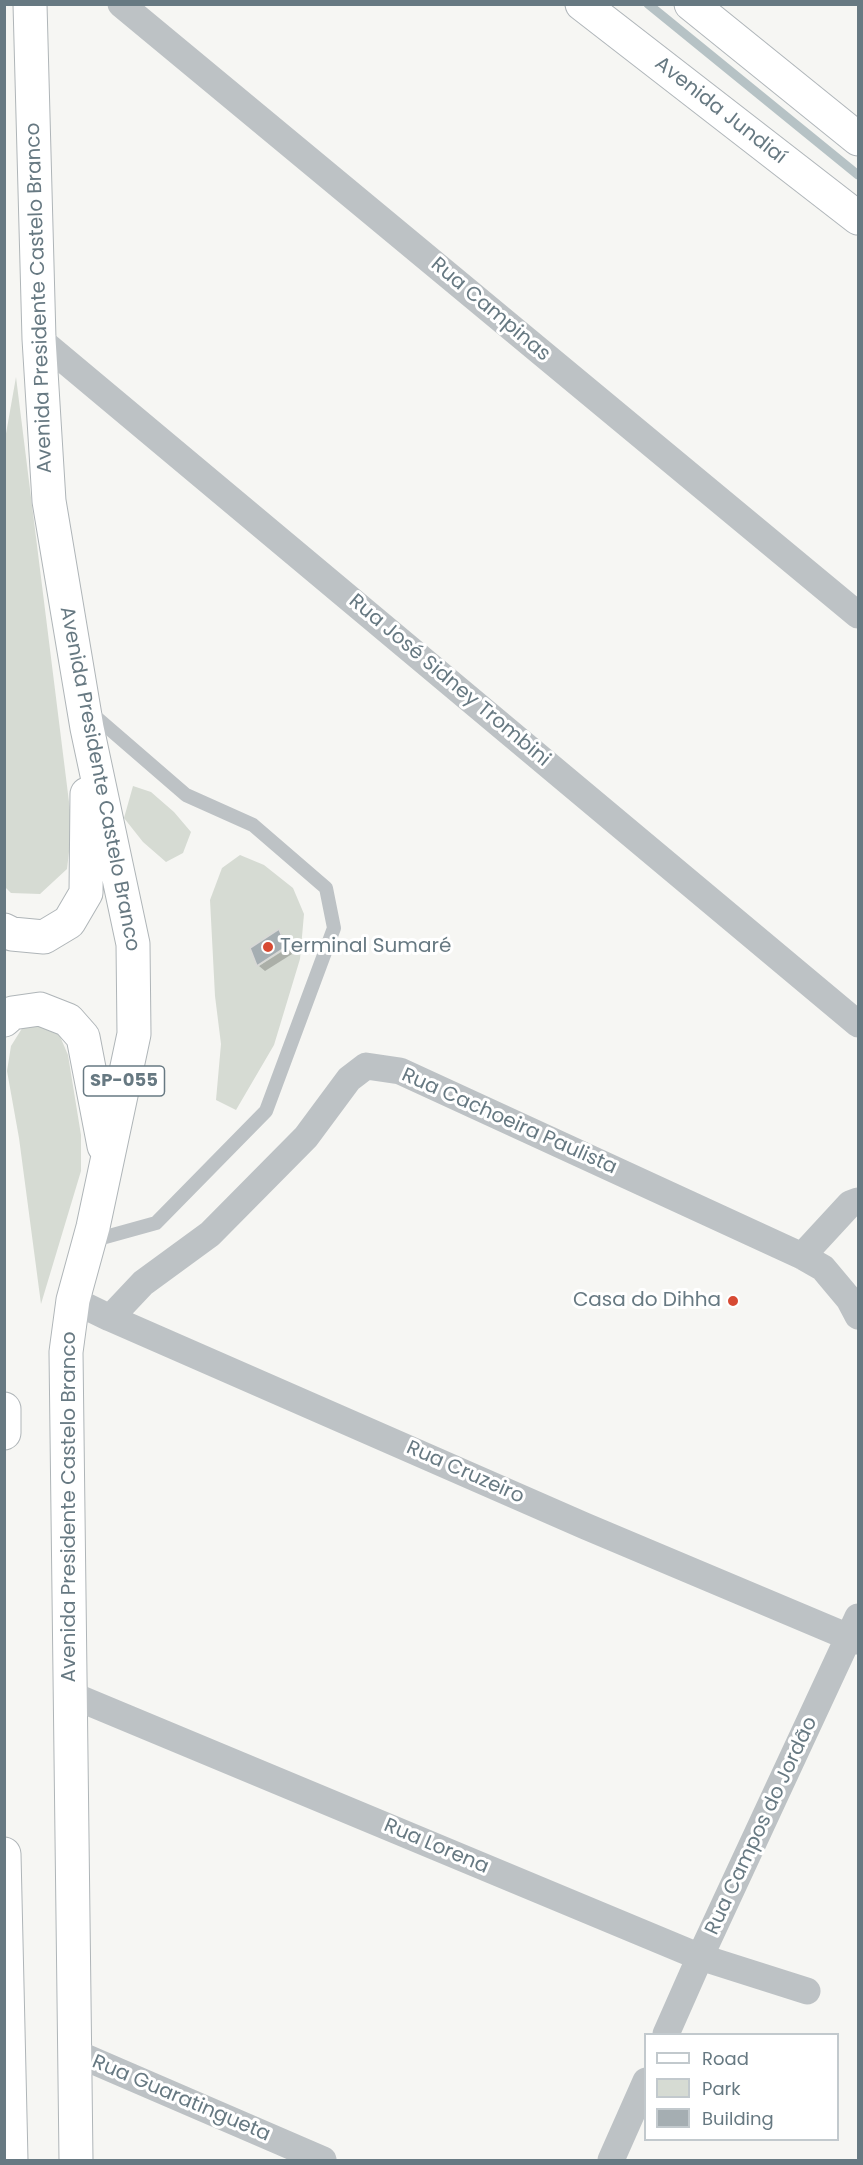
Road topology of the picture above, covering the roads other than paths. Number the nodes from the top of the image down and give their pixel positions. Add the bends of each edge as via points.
1 (30, 4) edge
2 (121, 4) edge
3 (582, 4) edge
4 (691, 4) edge
5 (858, 139) edge
6 (858, 218) edge
7 (39, 339) junction
8 (858, 615) edge
9 (85, 717) junction
10 (4, 930) edge
11 (4, 1020) edge
12 (858, 1024) edge
13 (106, 1160) junction
14 (858, 1201) edge
15 (89, 1241) junction
16 (802, 1256) junction
17 (73, 1300) junction
18 (858, 1316) edge
19 (110, 1318) junction
20 (4, 1408) edge
21 (4, 1433) edge
22 (856, 1632) edge
23 (69, 1694) junction
24 (4, 1854) edge
25 (700, 1957) junction
26 (807, 1991) dead end
27 (6, 2027) edge
28 (666, 2033) edge
29 (73, 2052) junction
30 (644, 2083) edge
31 (11, 2160) edge
32 (76, 2160) edge
33 (323, 2160) edge
34 (611, 2160) edge

1 - 7 main road, Avenida Presidente Castelo Branco / SP-055
2 - 8 street, Rua Campinas
3 - 6 main road, Avenida Jundiaí
4 - 5 main road
7 - 9 main road, Avenida Presidente Castelo Branco / SP-055 via 49,501
7 - 12 street, Rua José Sidney Trombini
9 - 10 main road, SP-055 via 87,893 69,922 44,937
9 - 13 main road, Avenida Presidente Castelo Branco / SP-055 via 133,944 134,1034
9 - 15 lane via 186,795 253,825 326,888 334,928 266,1111 156,1224
11 - 13 main road, SP-055 via 12,1013 40,1009 68,1020 83,1036
13 - 15 main road, Avenida Presidente Castelo Branco / SP-055
14 - 16 street via 850,1204
15 - 17 main road, Avenida Presidente Castelo Branco / SP-055
16 - 18 street, Rua Cachoeira Paulista via 823,1268
16 - 19 street, Rua Cachoeira Paulista via 400,1071 366,1066 349,1079 306,1137 210,1234 143,1283
17 - 19 street, Rua Cruzeiro
17 - 23 main road, Avenida Presidente Castelo Branco / SP-055 via 66,1352
19 - 22 street, Rua Cruzeiro via 574,1521
20 - 21 main road
22 - 25 street, Rua Campos do Jordão
23 - 25 street, Rua Lorena
23 - 29 main road, Avenida Presidente Castelo Branco / SP-055
24 - 27 main road
25 - 26 street, Rua Lorena
25 - 28 street, Rua Campos do Jordão
27 - 31 main road
29 - 32 main road, Avenida Presidente Castelo Branco / SP-055
29 - 33 street, Rua Guaratingueta
30 - 34 street

